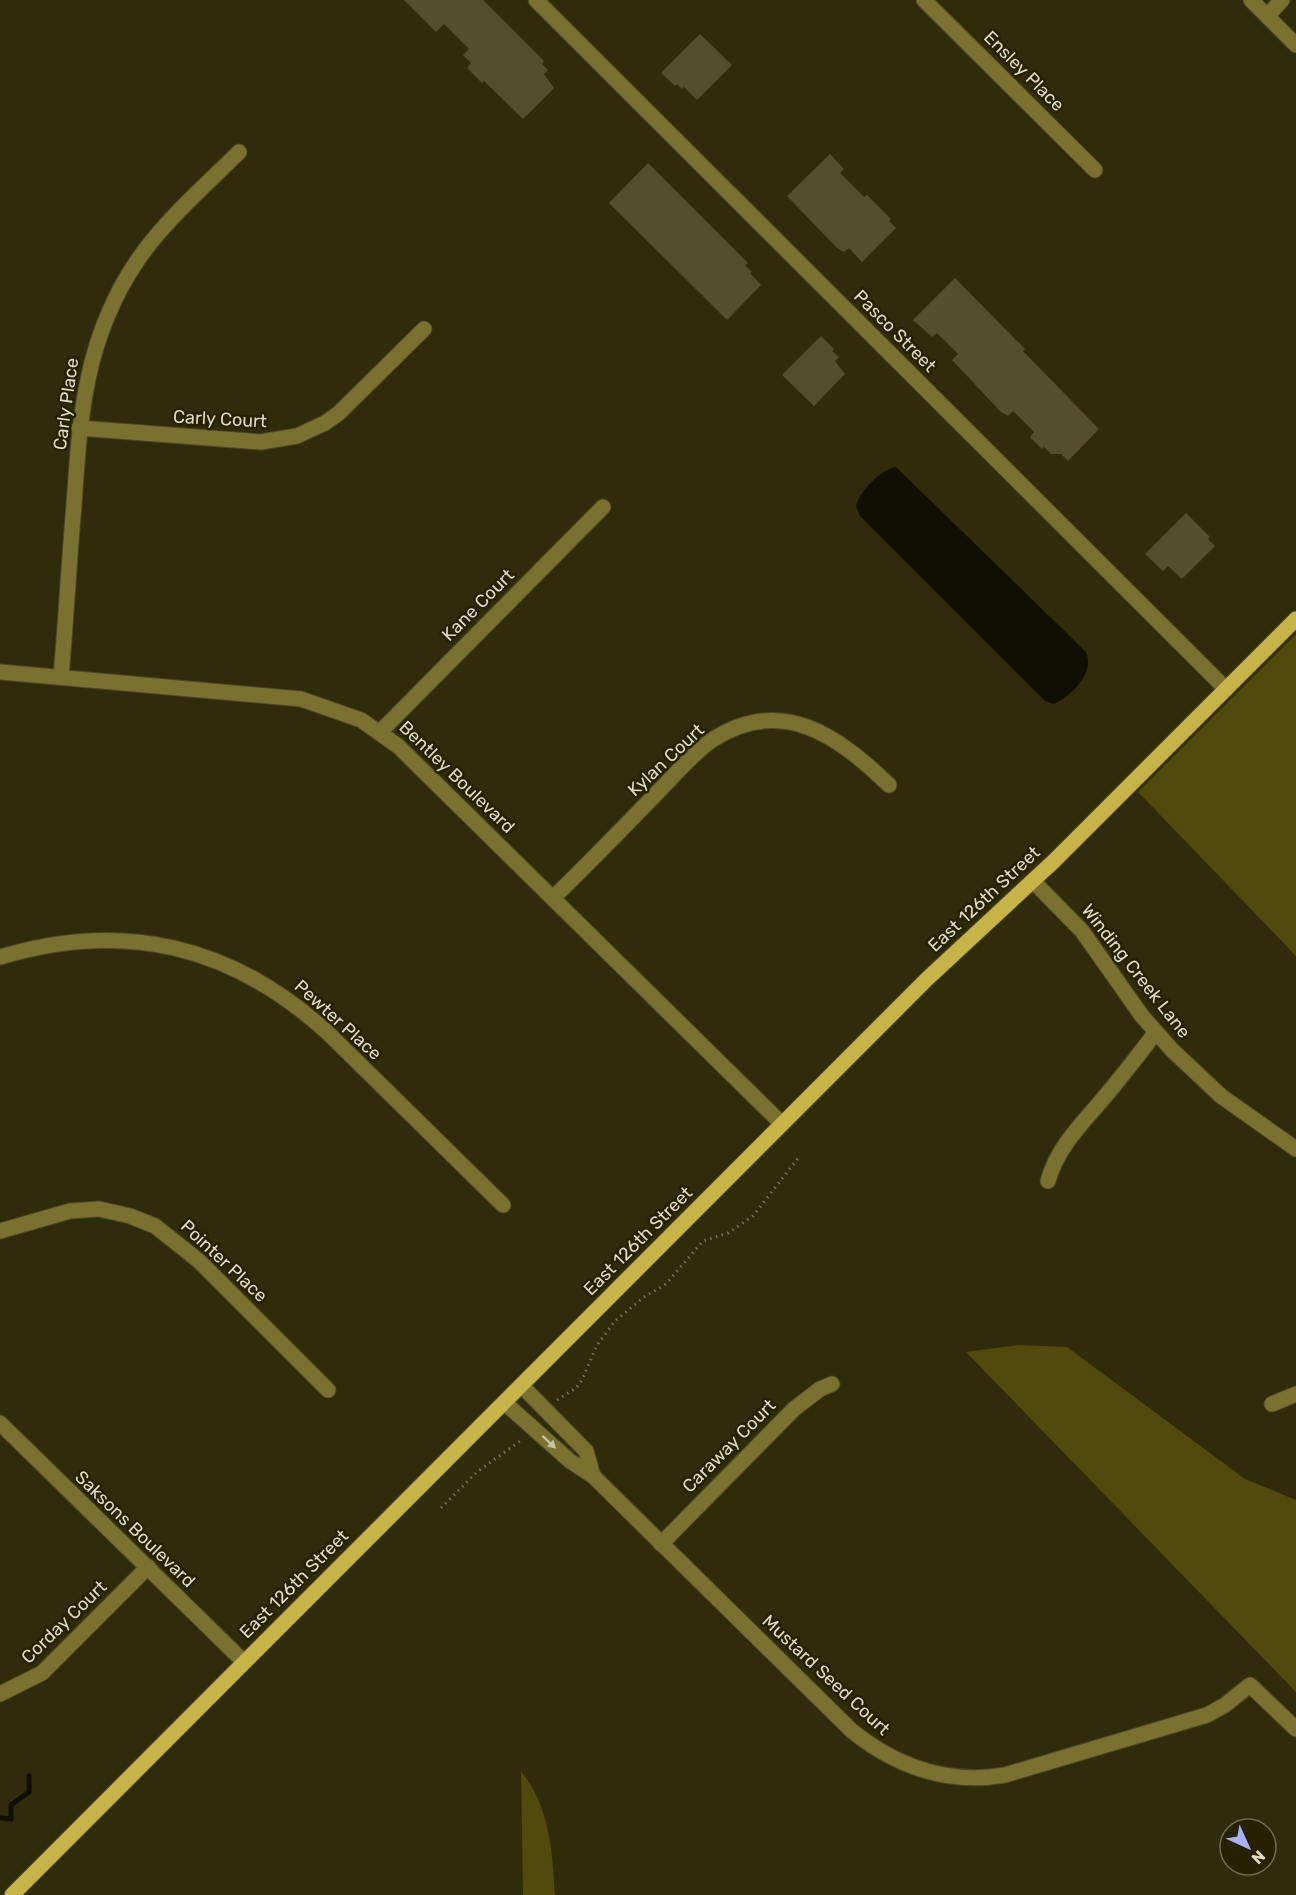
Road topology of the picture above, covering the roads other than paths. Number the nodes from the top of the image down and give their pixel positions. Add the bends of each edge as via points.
1 (536, 0) edge
2 (924, 0) edge
3 (1251, 0) edge
4 (1282, 0) edge
5 (1267, 16) junction
6 (1296, 45) edge
7 (239, 152) dead end
8 (1095, 170) dead end
9 (424, 328) dead end
10 (80, 428) junction
11 (603, 507) dead end
12 (1296, 619) edge
13 (0, 672) edge
14 (61, 677) junction
15 (1226, 689) junction
16 (381, 731) junction
17 (889, 786) dead end
18 (1033, 880) junction
19 (553, 898) junction
20 (0, 957) edge
21 (1156, 1032) junction
22 (782, 1124) junction
23 (1296, 1149) edge
24 (1048, 1181) dead end
25 (503, 1206) dead end
26 (0, 1231) edge
27 (832, 1384) dead end
28 (522, 1386) junction
29 (328, 1390) dead end
30 (1296, 1394) edge
31 (505, 1403) junction
32 (1272, 1404) dead end
33 (0, 1423) edge
34 (593, 1476) junction
35 (661, 1544) junction
36 (148, 1568) junction
37 (244, 1662) junction
38 (0, 1694) edge
39 (1296, 1729) edge
40 (12, 1895) edge

1 - 15 street, Pasco Street
2 - 8 street, Ensley Place
3 - 5 street
4 - 5 street
5 - 6 street
7 - 10 street, Carly Place via 151,243 123,283 97,338
9 - 10 street, Carly Court via 339,413 297,436 261,442
10 - 14 street, Carly Place
11 - 16 street, Kane Court
12 - 15 main road, East 126th Street
13 - 14 street, Bentley Boulevard
14 - 16 street, Bentley Boulevard via 301,699 350,715
15 - 18 main road, East 126th Street
16 - 19 street, Bentley Boulevard
17 - 19 street, Kylan Court via 855,753 822,732 794,723 739,728 702,748
18 - 21 street, Winding Creek Lane via 1082,931
18 - 22 main road, East 126th Street
19 - 22 street, Bentley Boulevard
20 - 25 street, Pewter Place via 74,940 119,939 165,944 246,972 302,1008
21 - 23 street, Winding Creek Lane via 1221,1096
21 - 24 street via 1065,1143
22 - 28 main road, East 126th Street
26 - 29 street, Pointer Place via 70,1211 99,1209 155,1226 199,1261
27 - 35 street, Caraway Court via 794,1409
28 - 31 main road, East 126th Street
28 - 34 street, Mustard Seed Court via 586,1451
30 - 32 street
31 -> 34 street, Mustard Seed Court via 570,1461
31 - 37 main road, East 126th Street
33 - 36 street, Saksons Boulevard
34 - 35 street, Mustard Seed Court
35 - 39 street, Mustard Seed Court via 852,1731 883,1754 923,1772 971,1779 1005,1775 1207,1715 1250,1685
36 - 37 street, Saksons Boulevard
36 - 38 street, Corday Court via 56,1661 27,1683
37 - 40 main road, East 126th Street

